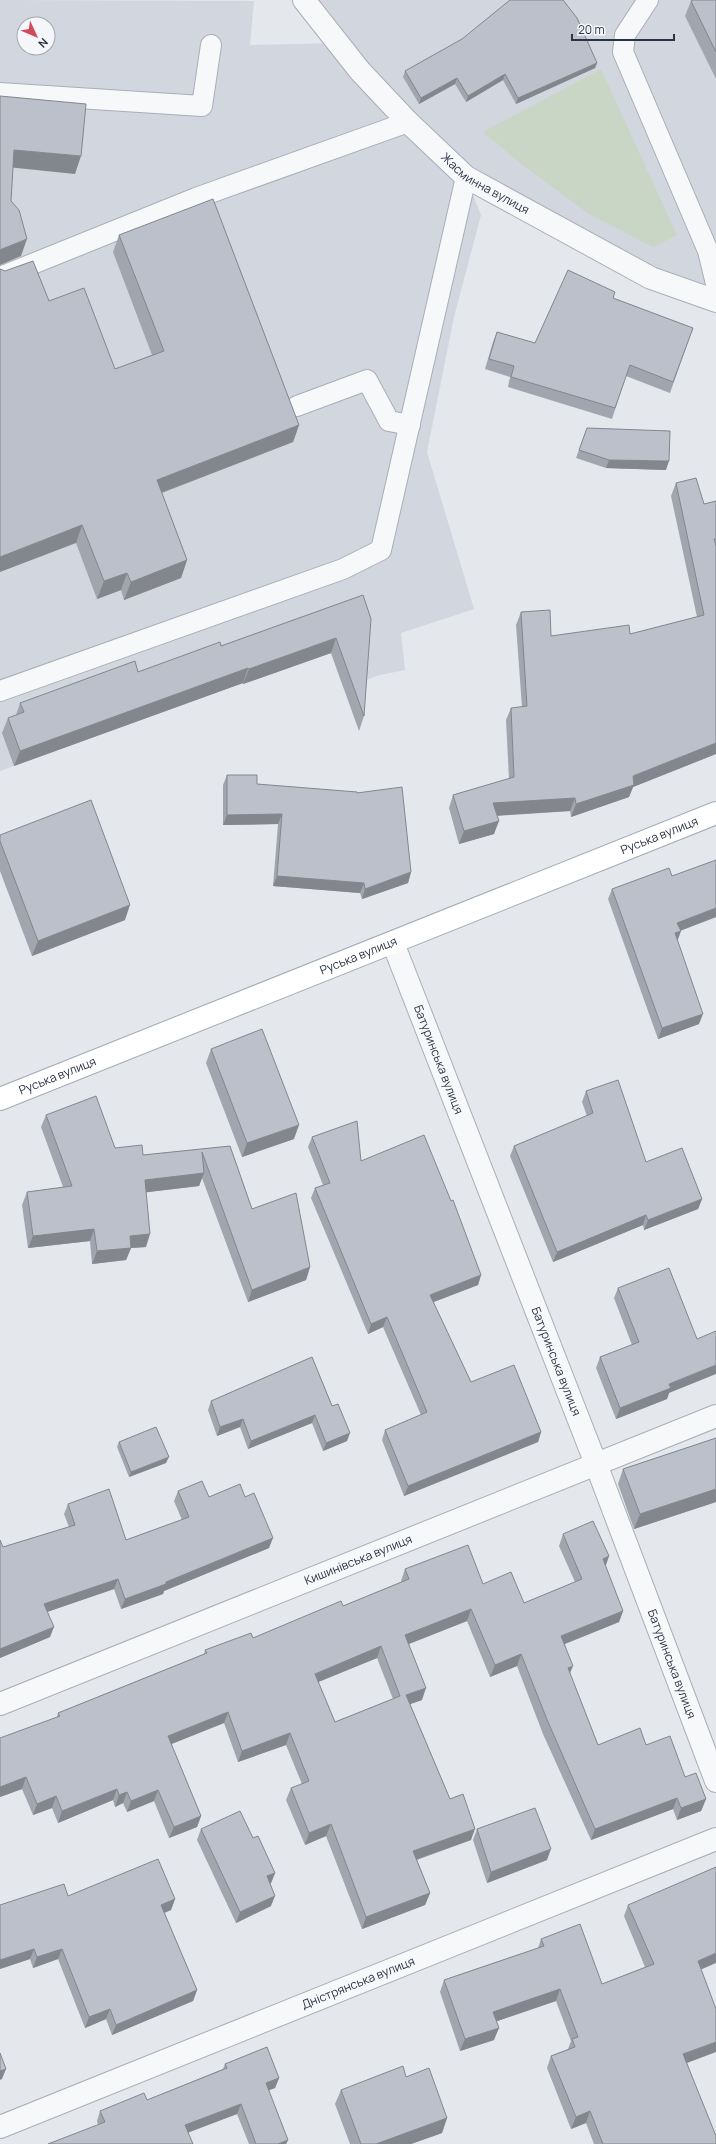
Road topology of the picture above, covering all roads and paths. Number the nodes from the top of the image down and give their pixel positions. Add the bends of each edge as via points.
1 (304, 0) edge
2 (648, 0) edge
3 (211, 45) dead end
4 (0, 93) edge
5 (408, 122) junction
6 (466, 177) junction
7 (0, 277) edge
8 (716, 284) edge
9 (716, 301) edge
10 (297, 406) dead end
11 (410, 425) junction
12 (0, 691) edge
13 (716, 812) edge
14 (393, 943) junction
15 (0, 1099) edge
16 (716, 1416) edge
17 (596, 1464) junction
18 (0, 1704) edge
19 (716, 1780) edge
20 (716, 1839) edge
21 (0, 2127) edge

1 - 5 street, Жасминна вулиця via 360,71
2 - 8 lane via 625,35 623,52 708,251
3 - 4 lane via 202,106
5 - 6 street, Жасминна вулиця
5 - 7 lane via 196,198
6 - 9 street, Жасминна вулиця via 651,278
6 - 11 lane
10 - 11 lane via 368,380 389,421
11 - 12 lane via 381,550 343,569
13 - 14 main road, Руська вулиця
14 - 15 main road, Руська вулиця
14 - 17 street, Батуринська вулиця
16 - 17 street, Кишинівська вулиця
17 - 18 street, Кишинівська вулиця
17 - 19 street, Батуринська вулиця
20 - 21 street, Дністрянська вулиця

